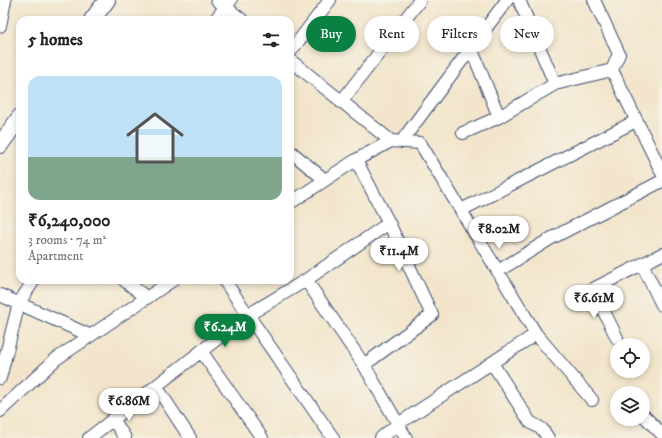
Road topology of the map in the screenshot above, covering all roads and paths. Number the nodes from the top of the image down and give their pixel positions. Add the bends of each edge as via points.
1 (5, 0) edge
2 (107, 0) edge
3 (330, 0) edge
4 (420, 0) edge
5 (507, 0) edge
6 (519, 0) edge
7 (594, 0) edge
8 (225, 2) edge
9 (95, 16) edge
10 (217, 16) edge
11 (238, 16) edge
12 (492, 20) edge
13 (0, 26) edge
14 (294, 47) edge
15 (468, 52) edge
16 (473, 52) edge
17 (294, 63) edge
18 (612, 70) junction
19 (555, 84) junction
20 (341, 102) junction
21 (499, 117) junction
22 (636, 121) junction
23 (16, 122) edge
24 (463, 134) dead end
25 (396, 141) junction
26 (0, 143) edge
27 (294, 154) edge
28 (356, 160) junction
29 (662, 174) edge
30 (325, 180) junction
31 (662, 180) edge
32 (294, 200) edge
33 (461, 210) junction
34 (389, 223) junction
35 (662, 254) edge
36 (642, 264) junction
37 (498, 271) junction
38 (306, 280) junction
39 (31, 284) edge
40 (129, 284) edge
41 (168, 284) edge
42 (227, 284) edge
43 (0, 295) edge
44 (147, 298) junction
45 (19, 303) junction
46 (662, 305) edge
47 (248, 315) junction
48 (536, 334) junction
49 (89, 335) junction
50 (617, 338) dead end
51 (201, 351) junction
52 (492, 363) junction
53 (364, 365) junction
54 (0, 378) edge
55 (156, 386) junction
56 (592, 400) dead end
57 (0, 411) edge
58 (113, 419) junction
59 (650, 422) edge
60 (398, 424) junction
61 (662, 434) edge
62 (89, 438) edge
63 (125, 438) edge
64 (190, 438) edge
65 (262, 438) edge
66 (333, 438) edge
67 (381, 438) edge
68 (406, 438) edge
69 (548, 438) edge

1 - 13 street
2 - 9 main road
3 - 14 street
4 - 20 street
5 - 12 street
6 - 19 street
7 - 18 street via 619,54
8 - 10 street
8 - 11 street
15 - 25 street
16 - 21 street
17 - 20 street
18 - 19 street
18 - 22 street
19 - 21 street
20 - 25 street
21 - 24 street
22 - 29 street
22 - 33 street
23 - 26 main road
25 - 28 street
25 - 33 street via 420,143
27 - 30 street
28 - 30 street
28 - 34 street
30 - 32 street
31 - 37 street via 550,239
33 - 37 street
34 - 38 street
34 - 53 street via 432,315
35 - 36 street
36 - 46 street
36 - 50 street via 592,289
37 - 48 street
38 - 47 street
38 - 53 street
39 - 45 street
40 - 44 street
41 - 44 street
42 - 47 street
43 - 45 street
44 - 49 street
45 - 49 street
45 - 54 street
47 - 51 street
47 - 66 street
48 - 52 street
48 - 56 street
49 - 57 street via 56,359
51 - 55 street
51 - 65 street
52 - 60 street
52 - 69 street via 530,422 542,428
53 - 60 street
55 - 58 street
55 - 64 street
58 - 62 street
58 - 63 street
59 - 61 street
60 - 67 street
60 - 68 street

